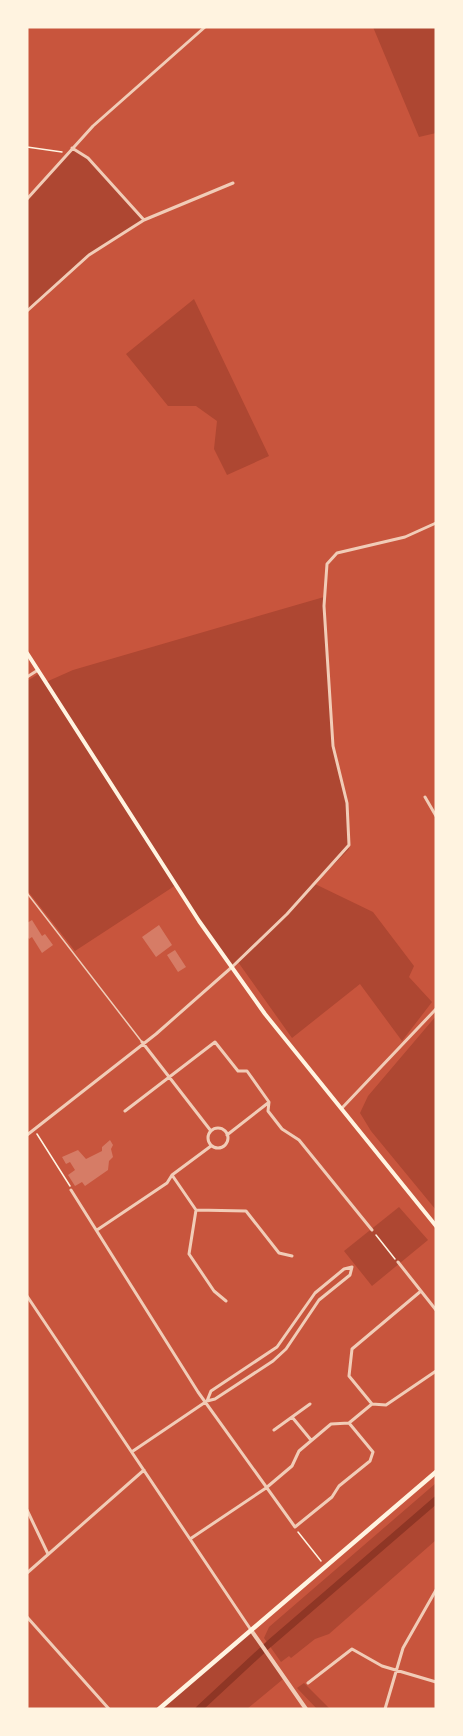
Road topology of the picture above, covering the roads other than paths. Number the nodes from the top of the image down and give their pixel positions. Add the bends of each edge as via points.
1 (205, 27) edge
2 (72, 148) junction
3 (233, 183) dead end
4 (27, 199) edge
5 (144, 220) junction
6 (27, 311) edge
7 (436, 523) edge
8 (27, 653) edge
9 (38, 670) junction
10 (27, 676) edge
11 (425, 796) dead end
12 (436, 816) edge
13 (27, 893) edge
14 (232, 967) junction
15 (436, 1009) edge
16 (142, 1042) junction
17 (169, 1078) junction
18 (269, 1102) junction
19 (342, 1108) junction
20 (125, 1111) dead end
21 (211, 1131) junction
22 (27, 1135) edge
23 (227, 1135) junction
24 (211, 1146) junction
25 (172, 1175) junction
26 (70, 1190) road end
27 (196, 1210) junction
28 (436, 1226) edge
29 (97, 1230) junction
30 (372, 1230) road end
31 (292, 1256) dead end
32 (398, 1262) road end
33 (421, 1291) junction
34 (27, 1296) edge
35 (226, 1301) dead end
36 (436, 1310) edge
37 (436, 1371) edge
38 (207, 1401) junction
39 (310, 1404) dead end
40 (372, 1404) junction
41 (292, 1417) junction
42 (349, 1423) junction
43 (274, 1430) dead end
44 (311, 1440) junction
45 (133, 1451) junction
46 (144, 1470) junction
47 (436, 1472) edge
48 (266, 1488) junction
49 (27, 1510) edge
50 (190, 1539) junction
51 (48, 1554) junction
52 (27, 1572) edge
53 (436, 1590) edge
54 (27, 1617) edge
55 (251, 1630) junction
56 (395, 1670) junction
57 (436, 1682) edge
58 (308, 1683) dead end
59 (109, 1709) edge
60 (159, 1709) edge
61 (306, 1709) edge
62 (385, 1709) edge

1 - 2 street
2 - 4 street
2 - 5 street via 88,158
3 - 5 street
5 - 6 street via 89,255
7 - 14 street via 405,537 337,553 327,564 324,606 333,746 347,803 349,845
8 - 9 main road
9 - 10 street
9 - 14 main road
11 - 12 street
13 - 16 lane
14 - 16 street
14 - 19 main road via 273,1025
15 - 19 street
16 - 17 street
16 - 22 street
17 - 18 street via 215,1042 238,1071 247,1071
17 - 20 street
17 - 21 street
18 - 23 street
18 - 30 street via 268,1111 282,1129 299,1140
19 - 28 main road
21 - 23 street via 218,1129
21 - 24 street
23 - 24 street via 224,1146
24 - 25 street
25 - 27 street
25 - 29 street via 167,1183
26 - 29 street
27 - 31 street via 246,1211 279,1253
27 - 35 street via 189,1254 214,1291
29 - 38 street
32 - 33 street
33 - 36 street
33 - 40 street via 352,1350 349,1376
34 - 45 street
37 - 40 street via 386,1405
38 - 38 street via 286,1349 319,1300 350,1275 352,1267 315,1293 277,1347 211,1391
38 - 45 street
38 - 48 street
39 - 41 street
40 - 42 street
41 - 43 street
41 - 44 street
42 - 44 street via 331,1424
42 - 48 street via 373,1452 370,1461 296,1527
44 - 48 street via 299,1451 292,1466
45 - 46 street
46 - 50 street
46 - 51 street
47 - 55 main road
48 - 50 street
49 - 51 street
50 - 55 street
51 - 52 street
53 - 56 street via 410,1632
54 - 59 street
55 - 60 main road
55 - 61 street
56 - 57 street
56 - 58 street via 352,1649
56 - 62 street

